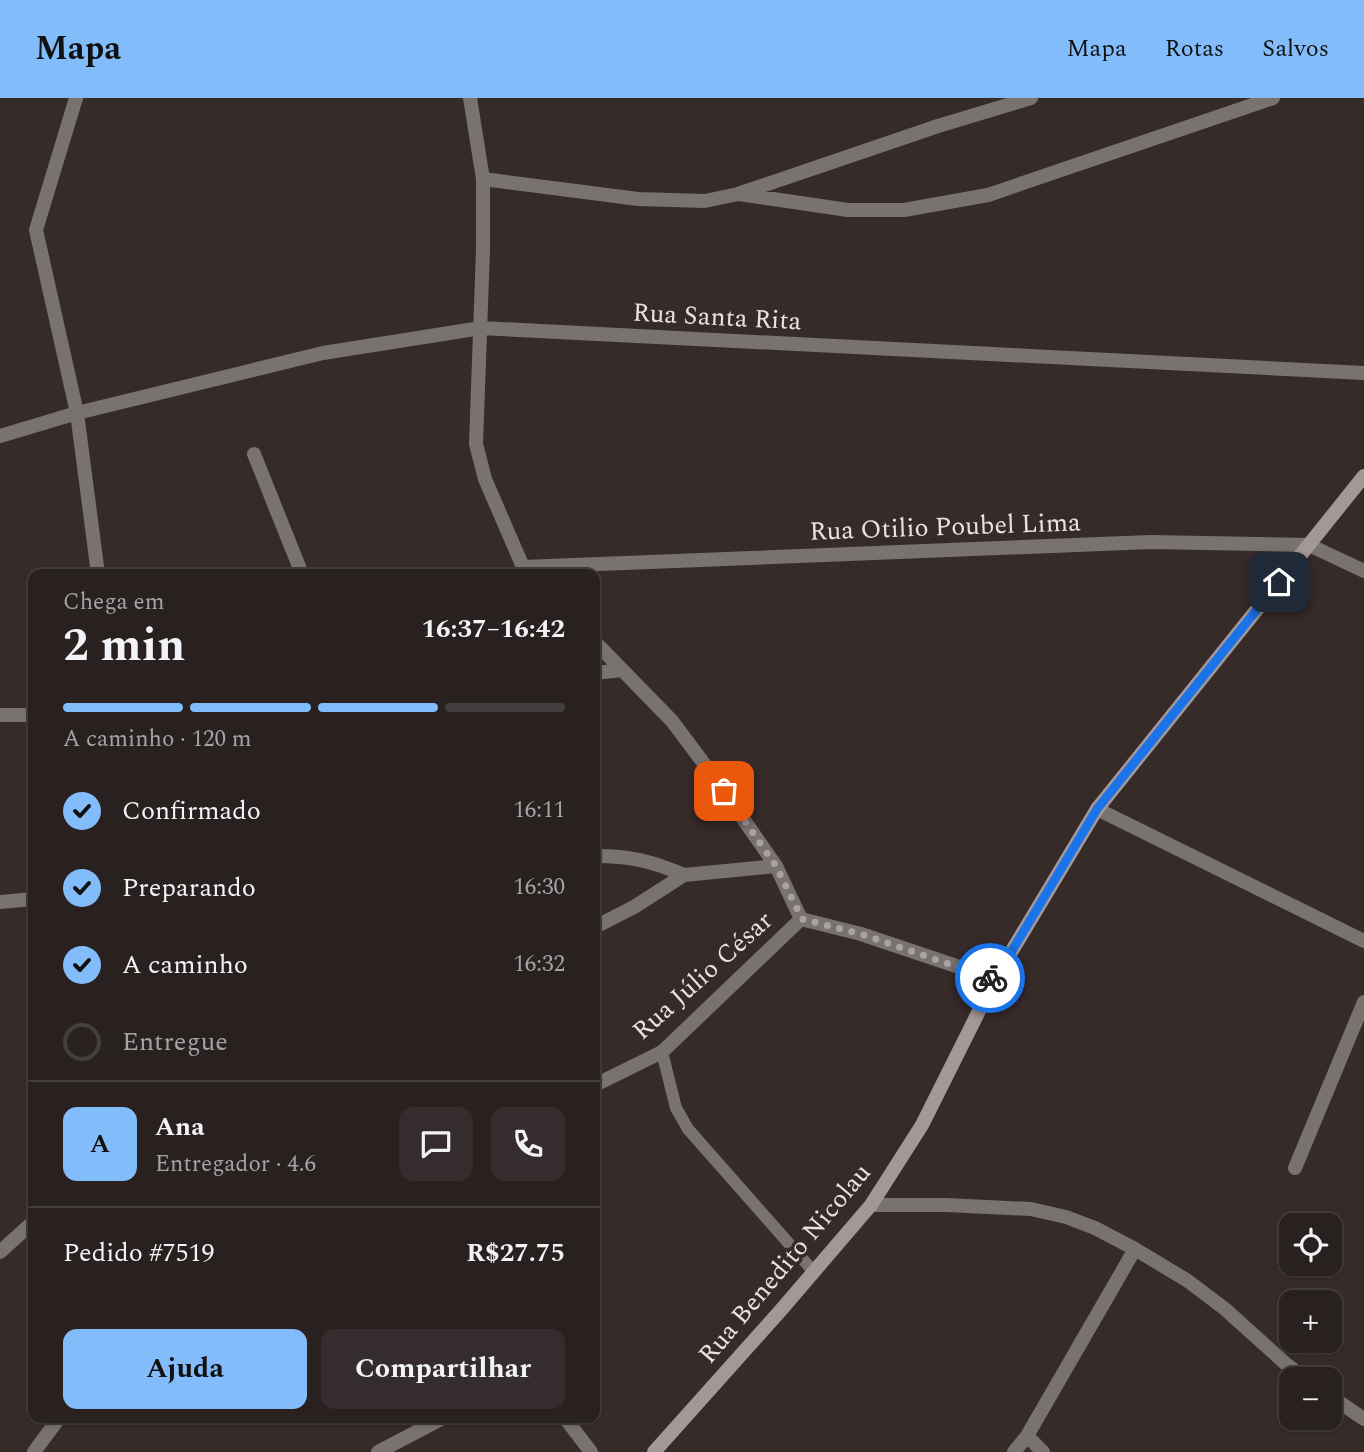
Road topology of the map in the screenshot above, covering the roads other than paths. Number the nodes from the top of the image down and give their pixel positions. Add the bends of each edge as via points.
1 (76, 98) edge
2 (470, 98) edge
3 (1031, 98) edge
4 (1273, 98) edge
5 (483, 179) junction
6 (738, 194) junction
7 (481, 328) junction
8 (1364, 373) edge
9 (77, 414) junction
10 (0, 436) edge
11 (254, 454) dead end
12 (1364, 476) edge
13 (1309, 545) junction
14 (97, 569) edge
15 (300, 569) edge
16 (526, 569) edge
17 (548, 569) edge
18 (1364, 572) edge
19 (600, 647) edge
20 (622, 670) junction
21 (600, 672) edge
22 (0, 715) edge
23 (28, 715) edge
24 (1097, 809) junction
25 (600, 856) edge
26 (776, 866) junction
27 (684, 875) junction
28 (28, 899) edge
29 (0, 902) edge
30 (802, 919) junction
31 (600, 924) edge
32 (1364, 941) edge
33 (995, 979) junction
34 (1364, 1002) edge
35 (662, 1052) junction
36 (600, 1083) edge
37 (1295, 1168) dead end
38 (871, 1205) junction
39 (28, 1227) edge
40 (1135, 1249) junction
41 (0, 1252) edge
42 (814, 1272) junction
43 (1290, 1367) edge
44 (1342, 1404) edge
45 (1364, 1419) edge
46 (55, 1423) edge
47 (433, 1423) edge
48 (569, 1423) edge
49 (1027, 1436) junction
50 (34, 1452) edge
51 (378, 1452) edge
52 (591, 1452) edge
53 (654, 1452) edge
54 (1014, 1452) edge
55 (1043, 1452) edge

1 - 9 street via 36,230
2 - 5 street
3 - 6 street
4 - 6 street via 988,195 904,210 848,210
5 - 6 street via 638,199 705,201
5 - 7 street
7 - 8 street, Rua Santa Rita
7 - 9 street, Rua Santa Rita via 323,353
7 - 16 street via 476,444 485,479
9 - 10 street, Rua Santa Rita
9 - 14 street
11 - 15 street
12 - 13 main road, Rua Benedito Nicolau
13 - 17 street, Rua Otilio Poubel Lima via 1151,542
13 - 18 street, Rua Otilio Poubel Lima
13 - 24 main road, Rua Benedito Nicolau
19 - 20 street
20 - 21 street
20 - 26 street via 671,721
22 - 23 street
24 - 32 street
24 - 33 main road, Rua Benedito Nicolau
25 - 27 street via 656,863
26 - 27 street
26 - 30 street
27 - 31 street
28 - 29 street
30 - 33 street
30 - 35 street, Rua Júlio César
33 - 38 main road, Rua Benedito Nicolau via 922,1125
34 - 37 street
35 - 36 street, Rua Júlio César
35 - 42 lane via 676,1108 688,1129
38 - 40 street via 1031,1209 1096,1228
38 - 42 main road, Rua Benedito Nicolau
39 - 41 street
40 - 43 street via 1188,1280
40 - 49 street
42 - 53 main road, Rua Benedito Nicolau
44 - 45 street
46 - 50 street
47 - 51 street
48 - 52 street
49 - 54 street
49 - 55 street

